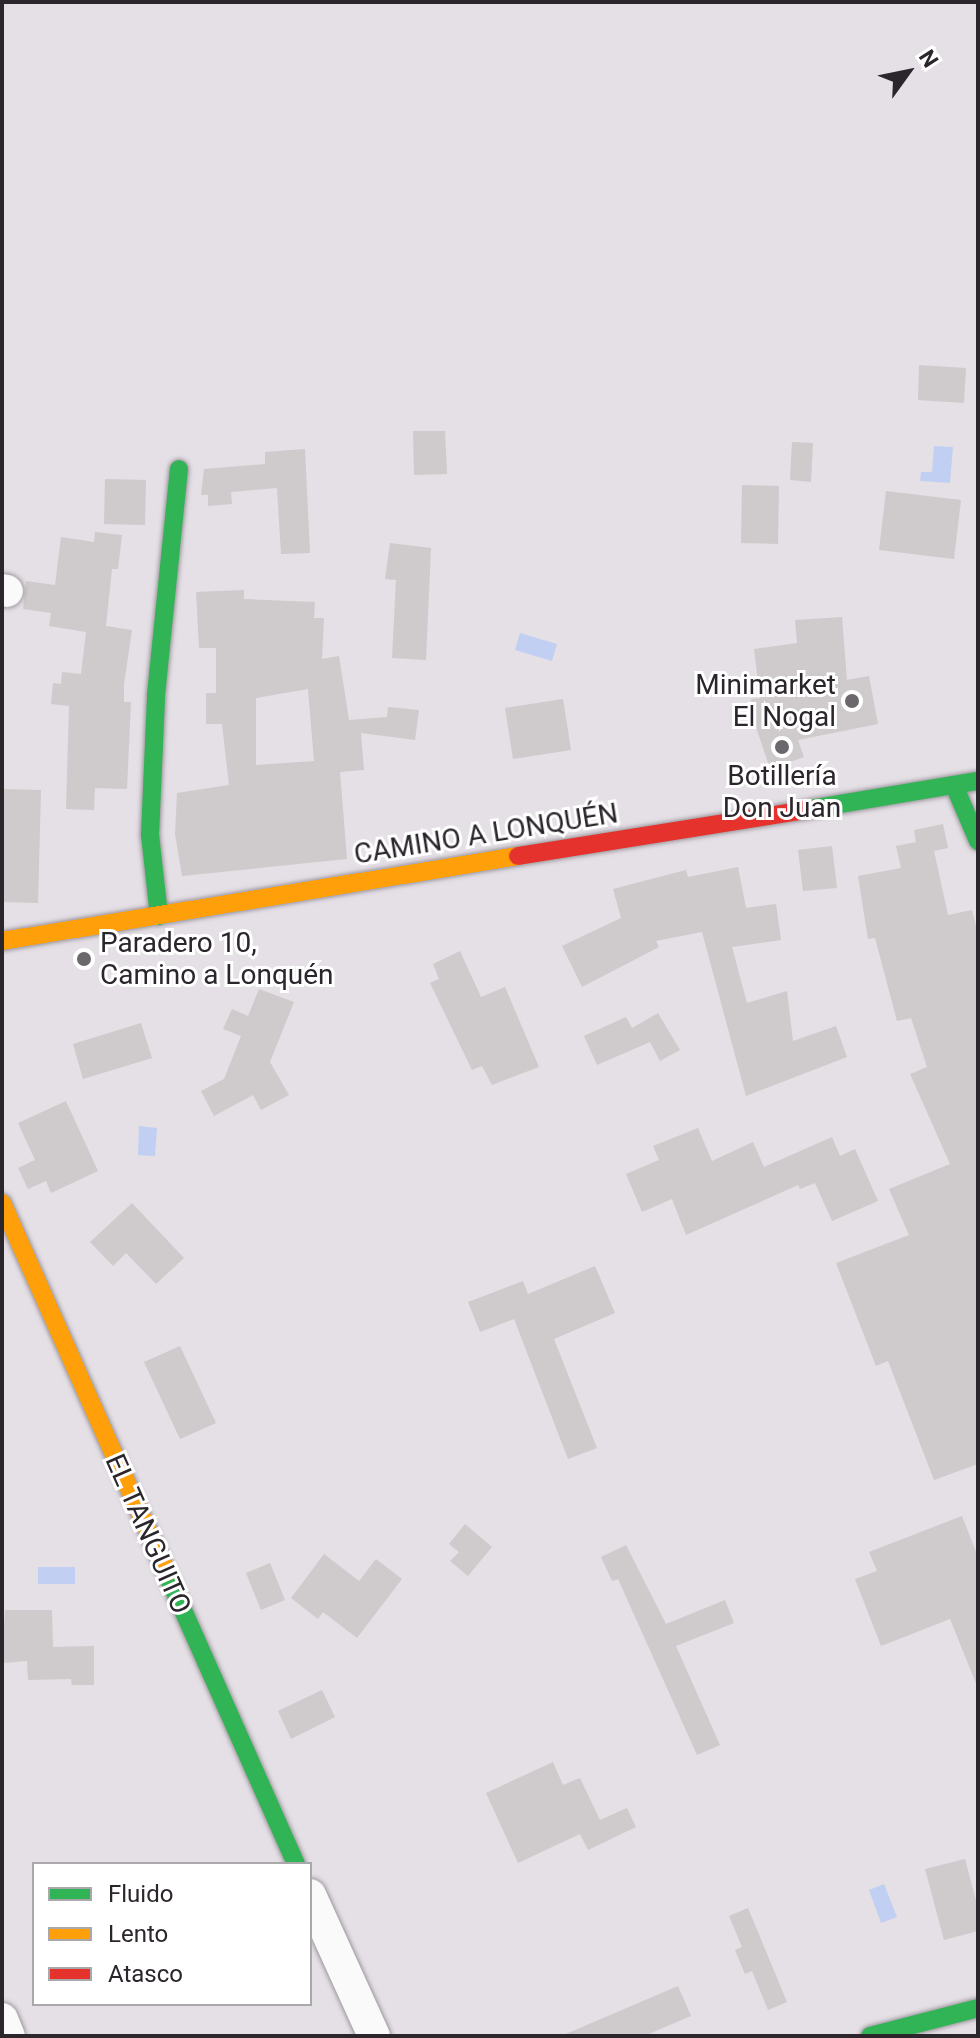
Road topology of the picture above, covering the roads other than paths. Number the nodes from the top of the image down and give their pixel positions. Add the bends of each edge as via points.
1 (179, 469) dead end
2 (978, 781) edge
3 (954, 785) junction
4 (978, 841) edge
5 (159, 916) junction
6 (2, 941) edge
7 (2, 1203) edge
8 (295, 1862) edge
9 (312, 1899) edge
10 (978, 2008) edge
11 (2, 2019) edge
12 (937, 2028) edge
13 (9, 2036) edge
14 (374, 2036) edge
15 (870, 2036) edge

1 - 5 street via 156,695 150,835
2 - 3 street, CAMINO A LONQUÉN
3 - 4 street
3 - 5 street, CAMINO A LONQUÉN
5 - 6 street, CAMINO A LONQUÉN
7 - 8 street, EL TANGUITO
9 - 14 street
10 - 12 street
11 - 13 street
12 - 15 street

